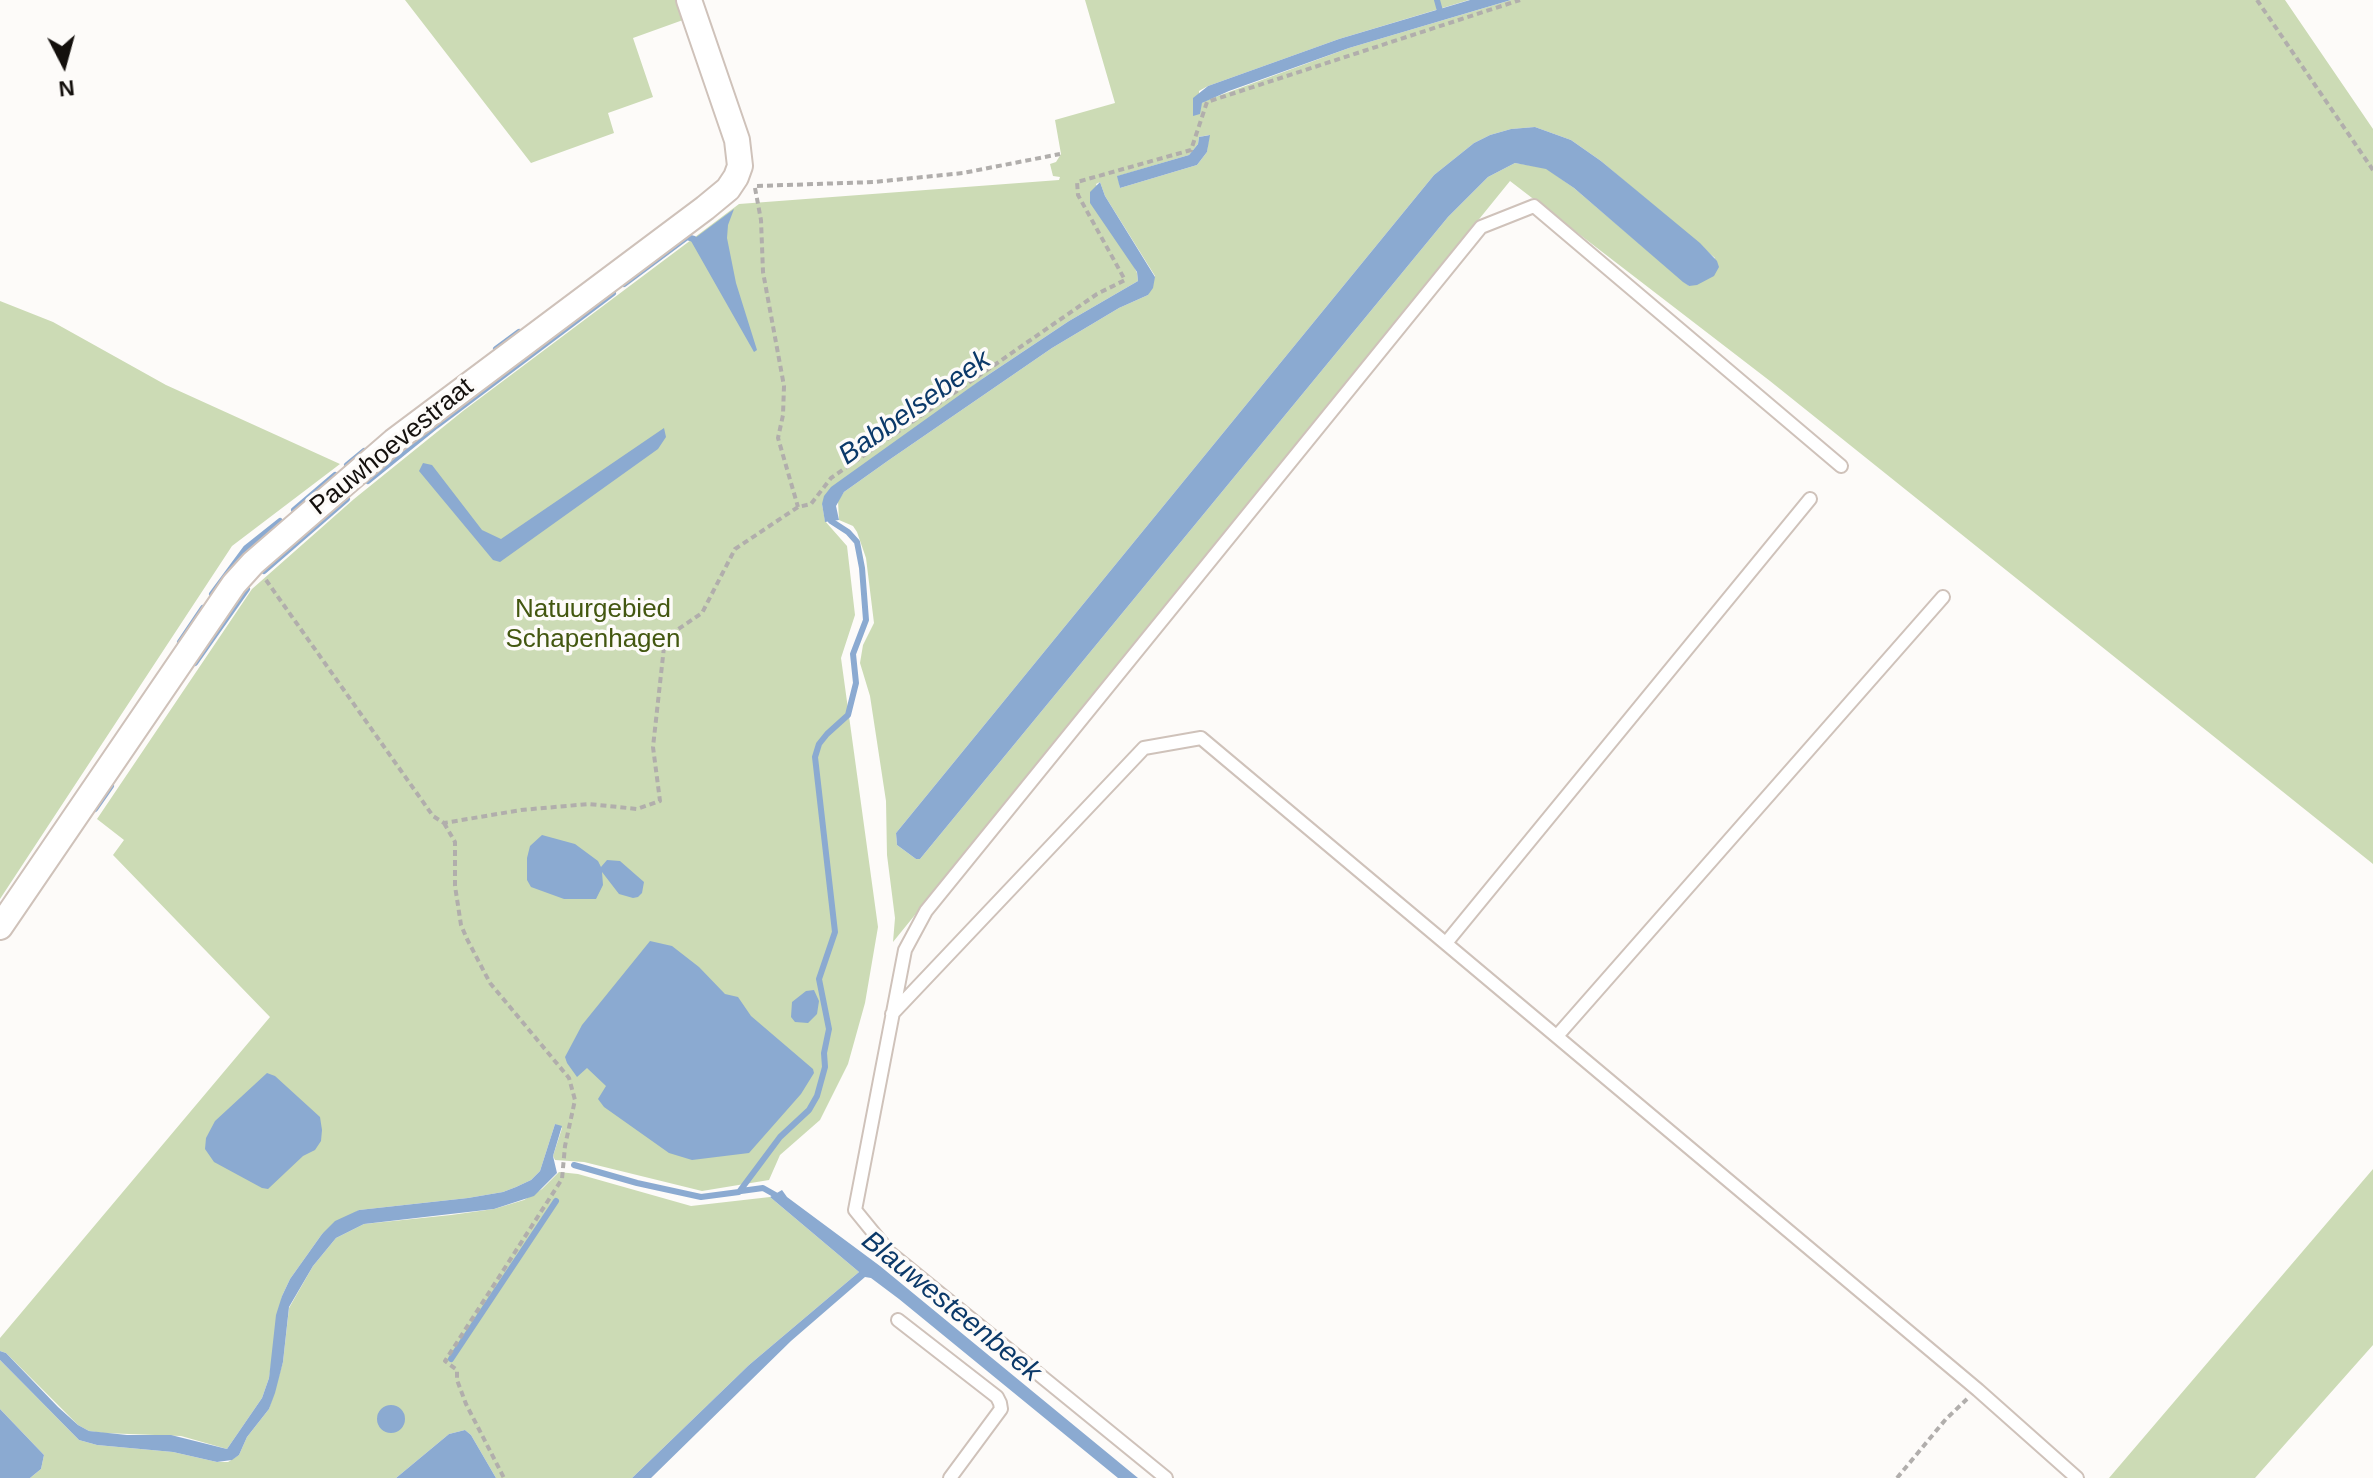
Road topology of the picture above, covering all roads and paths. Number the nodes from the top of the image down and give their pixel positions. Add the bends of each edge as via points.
1 (689, 0) edge
2 (1520, 0) edge
3 (2257, 0) edge
4 (1060, 154) dead end
5 (2373, 170) edge
6 (746, 182) junction
7 (1841, 466) dead end
8 (1810, 499) dead end
9 (798, 507) junction
10 (253, 563) junction
11 (1943, 597) dead end
12 (444, 823) junction
13 (0, 927) edge
14 (1446, 943) junction
15 (892, 1014) junction
16 (1557, 1036) junction
17 (898, 1320) dead end
18 (1978, 1390) junction
19 (504, 1478) edge
20 (950, 1478) edge
21 (1166, 1478) edge
22 (1897, 1478) edge
23 (2077, 1478) edge

1 - 6 street
2 - 9 path via 1207,102 1191,150 1077,182 1078,195 1125,280 843,469 811,504
3 - 5 path
4 - 6 path via 963,173 874,182
6 - 9 path via 761,220 763,272 784,386 778,438
6 - 10 street, Pauwhoevestraat via 728,189 394,441
7 - 15 lane via 1534,206 1481,227 926,911 905,950
8 - 14 lane
9 - 12 path via 735,549 702,613 671,634 664,647 653,747 660,801 637,809 589,804
10 - 12 path via 433,816
10 - 13 street, Pauwhoevestraat
11 - 16 lane
12 - 19 path via 455,842 455,886 467,939 490,983 569,1078 575,1100 562,1179 445,1361 457,1370 466,1404
14 - 15 lane via 1201,738 1144,748
14 - 16 lane
15 - 21 lane via 855,1210 890,1253
16 - 18 lane
17 - 20 lane via 1000,1403 1001,1409
18 - 22 path
18 - 23 lane

